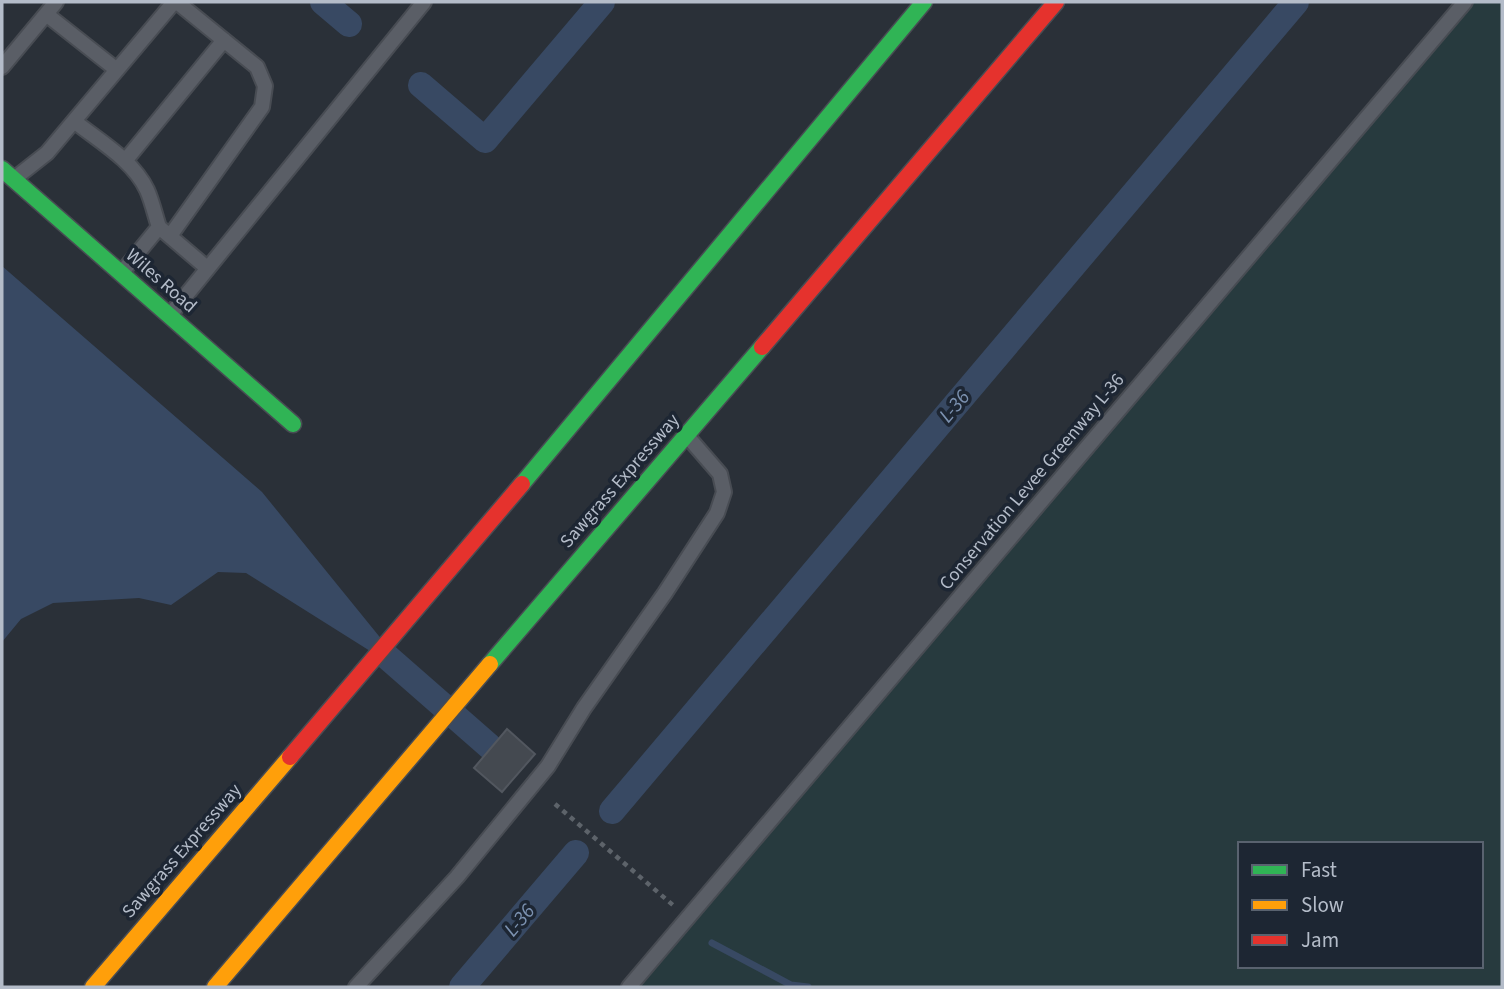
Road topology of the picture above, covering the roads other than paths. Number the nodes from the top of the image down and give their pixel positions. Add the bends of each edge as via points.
1 (56, 2) edge
2 (176, 2) edge
3 (424, 2) edge
4 (924, 2) edge
5 (1056, 2) edge
6 (1465, 2) edge
7 (46, 13) junction
8 (224, 40) junction
9 (2, 67) edge
10 (117, 70) junction
11 (74, 121) junction
12 (125, 161) junction
13 (8, 174) edge
14 (165, 232) junction
15 (208, 268) junction
16 (120, 274) junction
17 (169, 316) junction
18 (293, 424) dead end
19 (687, 436) junction
20 (93, 987) edge
21 (215, 987) edge
22 (356, 987) edge
23 (629, 987) edge

1 - 7 lane
2 - 8 lane
2 - 10 lane
3 - 15 lane
4 - 20 main road, Sawgrass Expressway via 418,608
5 - 19 main road, Sawgrass Expressway
6 - 23 lane, Conservation Levee Greenway L-36
7 - 9 lane
7 - 10 lane
8 - 12 lane
8 - 14 lane via 257,67 265,86 262,107
10 - 11 lane
11 - 12 lane
11 - 13 lane via 47,153
12 - 14 lane via 146,189
13 - 16 main road, Wiles Road
14 - 15 lane
14 - 16 lane
15 - 17 lane
16 - 17 main road, Wiles Road
17 - 18 main road, Wiles Road
19 - 21 main road, Sawgrass Expressway
19 - 22 lane via 720,474 724,492 717,513 548,766 457,877

